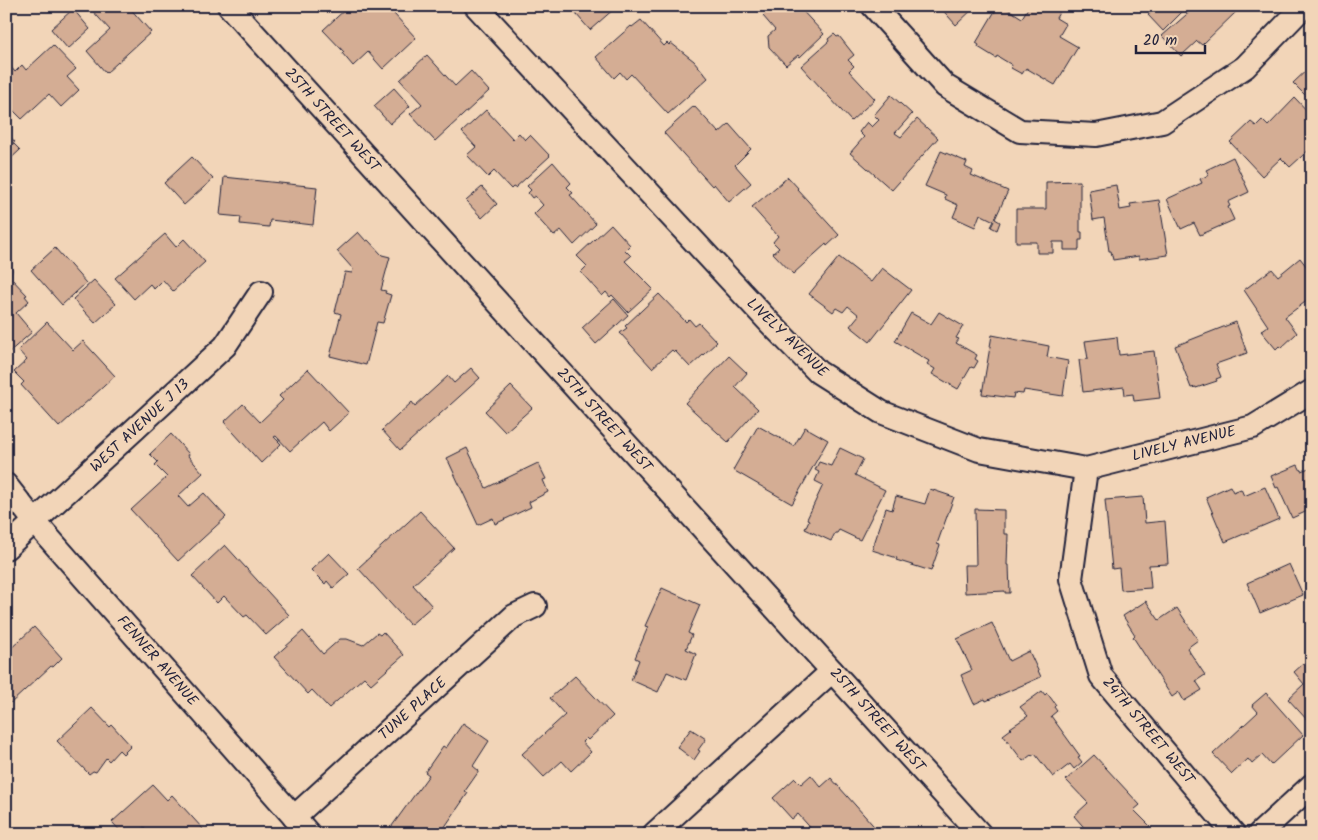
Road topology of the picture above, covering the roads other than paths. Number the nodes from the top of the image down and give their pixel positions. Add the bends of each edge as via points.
1 (228, 6) edge
2 (476, 6) edge
3 (873, 6) edge
4 (1304, 6) edge
5 (261, 292) dead end
6 (1312, 391) edge
7 (1086, 469) junction
8 (6, 485) edge
9 (35, 522) junction
10 (6, 548) edge
11 (535, 606) dead end
12 (832, 671) junction
13 (1312, 785) edge
14 (294, 817) junction
15 (309, 834) edge
16 (654, 834) edge
17 (980, 834) edge
18 (1234, 834) edge
19 (1259, 834) edge

1 - 12 street, 25TH STREET WEST
2 - 7 street, LIVELY AVENUE via 818,372 881,412 979,450
3 - 4 street via 945,86 1020,131 1096,135 1162,122 1245,67
5 - 9 street, WEST AVENUE J 13 via 225,346
6 - 7 street, LIVELY AVENUE via 1252,427
7 - 18 street, 24TH STREET WEST via 1071,579 1101,676
8 - 9 street, FENNER AVENUE
9 - 10 street, WEST AVENUE J 13
9 - 14 street, FENNER AVENUE
11 - 14 street, TUNE PLACE via 514,616
12 - 16 street
12 - 17 street, 25TH STREET WEST
13 - 19 street
14 - 15 street, FENNER AVENUE

